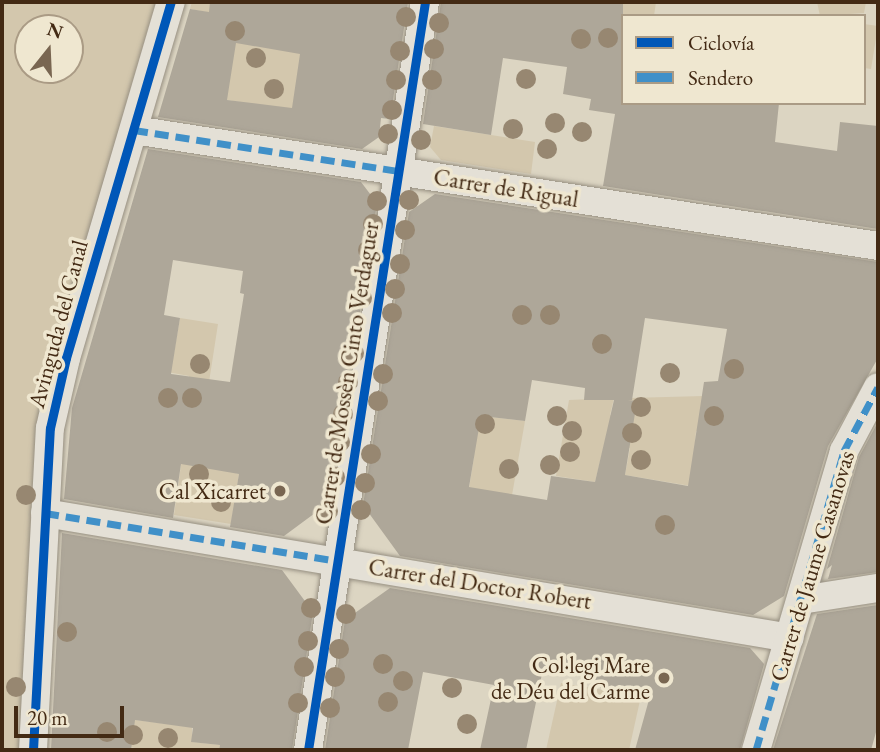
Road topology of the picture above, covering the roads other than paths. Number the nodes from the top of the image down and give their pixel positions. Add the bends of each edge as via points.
1 (171, 2) edge
2 (425, 2) edge
3 (134, 130) junction
4 (398, 171) junction
5 (878, 246) edge
6 (878, 387) edge
7 (45, 513) junction
8 (338, 561) junction
9 (878, 588) edge
10 (802, 600) junction
11 (790, 638) junction
12 (33, 750) edge
13 (308, 750) edge
14 (757, 750) edge

1 - 3 street, Avinguda del Canal
2 - 4 street, Carrer de Mossèn Cinto Verdaguer
3 - 4 street, Carrer de Rigual
3 - 7 street, Avinguda del Canal via 66,358 50,428
4 - 5 street, Carrer de Rigual
4 - 8 street, Carrer de Mossèn Cinto Verdaguer
6 - 10 street, Carrer de Jaume Casanovas via 844,451
7 - 8 street, Carrer del Doctor Robert
7 - 12 street, Avinguda del Canal
8 - 11 street, Carrer del Doctor Robert
8 - 13 street, Carrer de Mossèn Cinto Verdaguer
9 - 10 street
10 - 11 street, Carrer de Jaume Casanovas
11 - 14 street, Carrer de Jaume Casanovas

